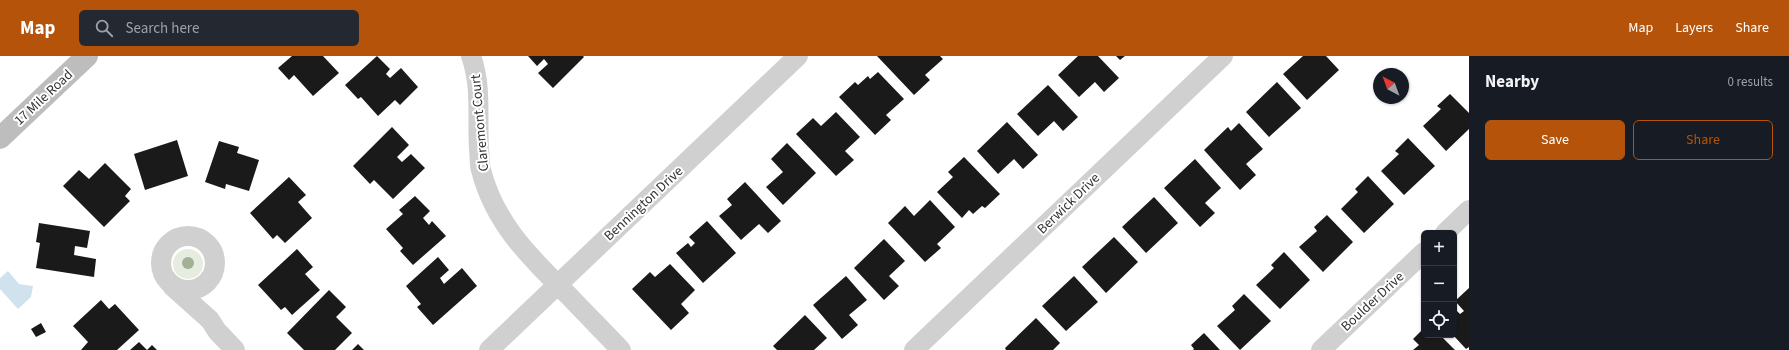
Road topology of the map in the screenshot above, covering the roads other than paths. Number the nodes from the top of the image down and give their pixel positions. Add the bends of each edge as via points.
1 (87, 56) edge
2 (471, 56) edge
3 (798, 56) edge
4 (1223, 56) edge
5 (0, 138) edge
6 (1469, 210) edge
7 (1447, 230) edge
8 (1421, 255) edge
9 (211, 279) junction
10 (557, 284) junction
11 (171, 286) junction
12 (210, 320) junction
13 (235, 350) edge
14 (489, 350) edge
15 (621, 350) edge
16 (914, 350) edge
17 (1321, 350) edge

1 - 5 main road, 17 Mile Road
2 - 10 street, Claremont Court via 478,91 480,169 487,192 507,229
3 - 10 street, Bennington Drive
4 - 16 street, Berwick Drive
6 - 7 street
8 - 17 street, Boulder Drive
9 - 11 street via 197,290 179,290
9 - 11 street via 216,261 213,252 201,239 183,236 174,239 162,253 160,262 163,275
9 - 12 street
10 - 14 street, Bennington Drive
10 - 15 street, Claremont Court
11 - 12 street
12 - 13 street

